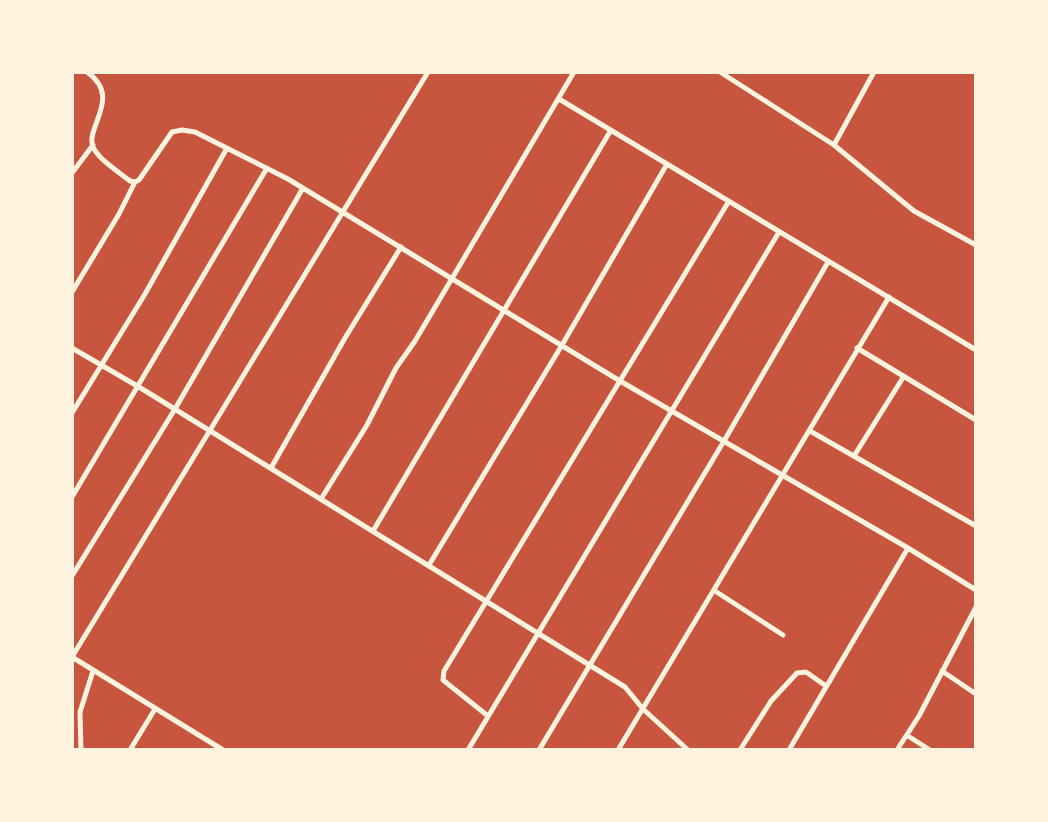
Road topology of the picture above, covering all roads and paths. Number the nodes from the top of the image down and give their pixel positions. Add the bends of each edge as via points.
1 (87, 72) edge
2 (428, 72) edge
3 (574, 72) edge
4 (720, 72) edge
5 (874, 72) edge
6 (96, 75) edge
7 (559, 99) junction
8 (611, 130) junction
9 (93, 145) junction
10 (834, 145) junction
11 (227, 148) junction
12 (667, 164) junction
13 (268, 168) junction
14 (72, 173) edge
15 (135, 182) junction
16 (303, 188) junction
17 (729, 201) junction
18 (343, 213) junction
19 (779, 232) junction
20 (976, 245) edge
21 (401, 247) junction
22 (828, 262) junction
23 (451, 276) junction
24 (72, 292) edge
25 (889, 297) junction
26 (506, 311) junction
27 (562, 345) junction
28 (72, 348) edge
29 (857, 348) junction
30 (976, 350) edge
31 (101, 365) junction
32 (904, 376) junction
33 (620, 381) junction
34 (139, 387) junction
35 (175, 409) junction
36 (673, 411) junction
37 (72, 414) edge
38 (976, 420) edge
39 (210, 431) junction
40 (810, 431) junction
41 (724, 441) junction
42 (854, 456) junction
43 (271, 468) junction
44 (783, 476) junction
45 (72, 497) edge
46 (321, 499) junction
47 (976, 526) edge
48 (373, 531) junction
49 (908, 548) junction
50 (428, 565) junction
51 (72, 576) edge
52 (976, 590) edge
53 (714, 591) junction
54 (486, 600) junction
55 (976, 607) edge
56 (538, 632) junction
57 (783, 635) dead end
58 (72, 657) edge
59 (591, 664) junction
60 (93, 671) junction
61 (942, 671) junction
62 (826, 686) junction
63 (976, 694) edge
64 (155, 709) junction
65 (643, 709) junction
66 (488, 716) junction
67 (908, 736) junction
68 (81, 750) edge
69 (130, 750) edge
70 (223, 750) edge
71 (468, 750) edge
72 (539, 750) edge
73 (618, 750) edge
74 (688, 750) edge
75 (740, 750) edge
76 (789, 750) edge
77 (897, 750) edge
78 (930, 750) edge

1 - 6 street
2 - 18 street
3 - 7 street
4 - 10 street
5 - 10 street
6 - 9 street via 103,105 92,136
7 - 8 street
7 - 23 street
8 - 12 street
8 - 26 street
9 - 14 street
9 - 15 street via 100,155
10 - 20 street via 914,211
11 - 13 street
11 - 15 street via 195,132 177,130 169,135
11 - 31 street
12 - 17 street
12 - 27 street
13 - 16 street
13 - 34 street
15 - 24 street
16 - 18 street
16 - 35 street
17 - 19 street
17 - 33 street
18 - 21 street
18 - 39 street
19 - 22 street
19 - 36 street
21 - 23 street
21 - 43 street
22 - 25 street
22 - 41 street
23 - 26 street
23 - 46 street
25 - 29 street
25 - 30 street
26 - 27 street
26 - 48 street
27 - 33 street
27 - 50 street
28 - 31 street
29 - 32 street
29 - 40 street
31 - 34 street
31 - 37 street
32 - 38 street
32 - 42 street
33 - 36 street
33 - 54 street
34 - 35 street
34 - 45 street
35 - 39 street
35 - 51 street
36 - 41 street
36 - 56 street
39 - 43 street
39 - 58 street
40 - 42 street
40 - 44 street
41 - 44 street
41 - 59 street
42 - 47 street
43 - 46 street
44 - 49 street
44 - 53 street
46 - 48 street
48 - 50 street
49 - 52 street
49 - 62 street
50 - 54 street
53 - 57 street
53 - 65 street
54 - 56 street
54 - 66 street via 442,677 450,688
55 - 61 street
56 - 59 street
56 - 66 street
58 - 60 street
59 - 65 street via 625,687
59 - 72 street
60 - 64 street
60 - 68 street via 80,712
61 - 63 street
61 - 67 street
62 - 75 street via 806,672 797,673 771,701
62 - 76 street
64 - 69 street
64 - 70 street
65 - 73 street
65 - 74 street
66 - 71 street
67 - 77 street
67 - 78 street

